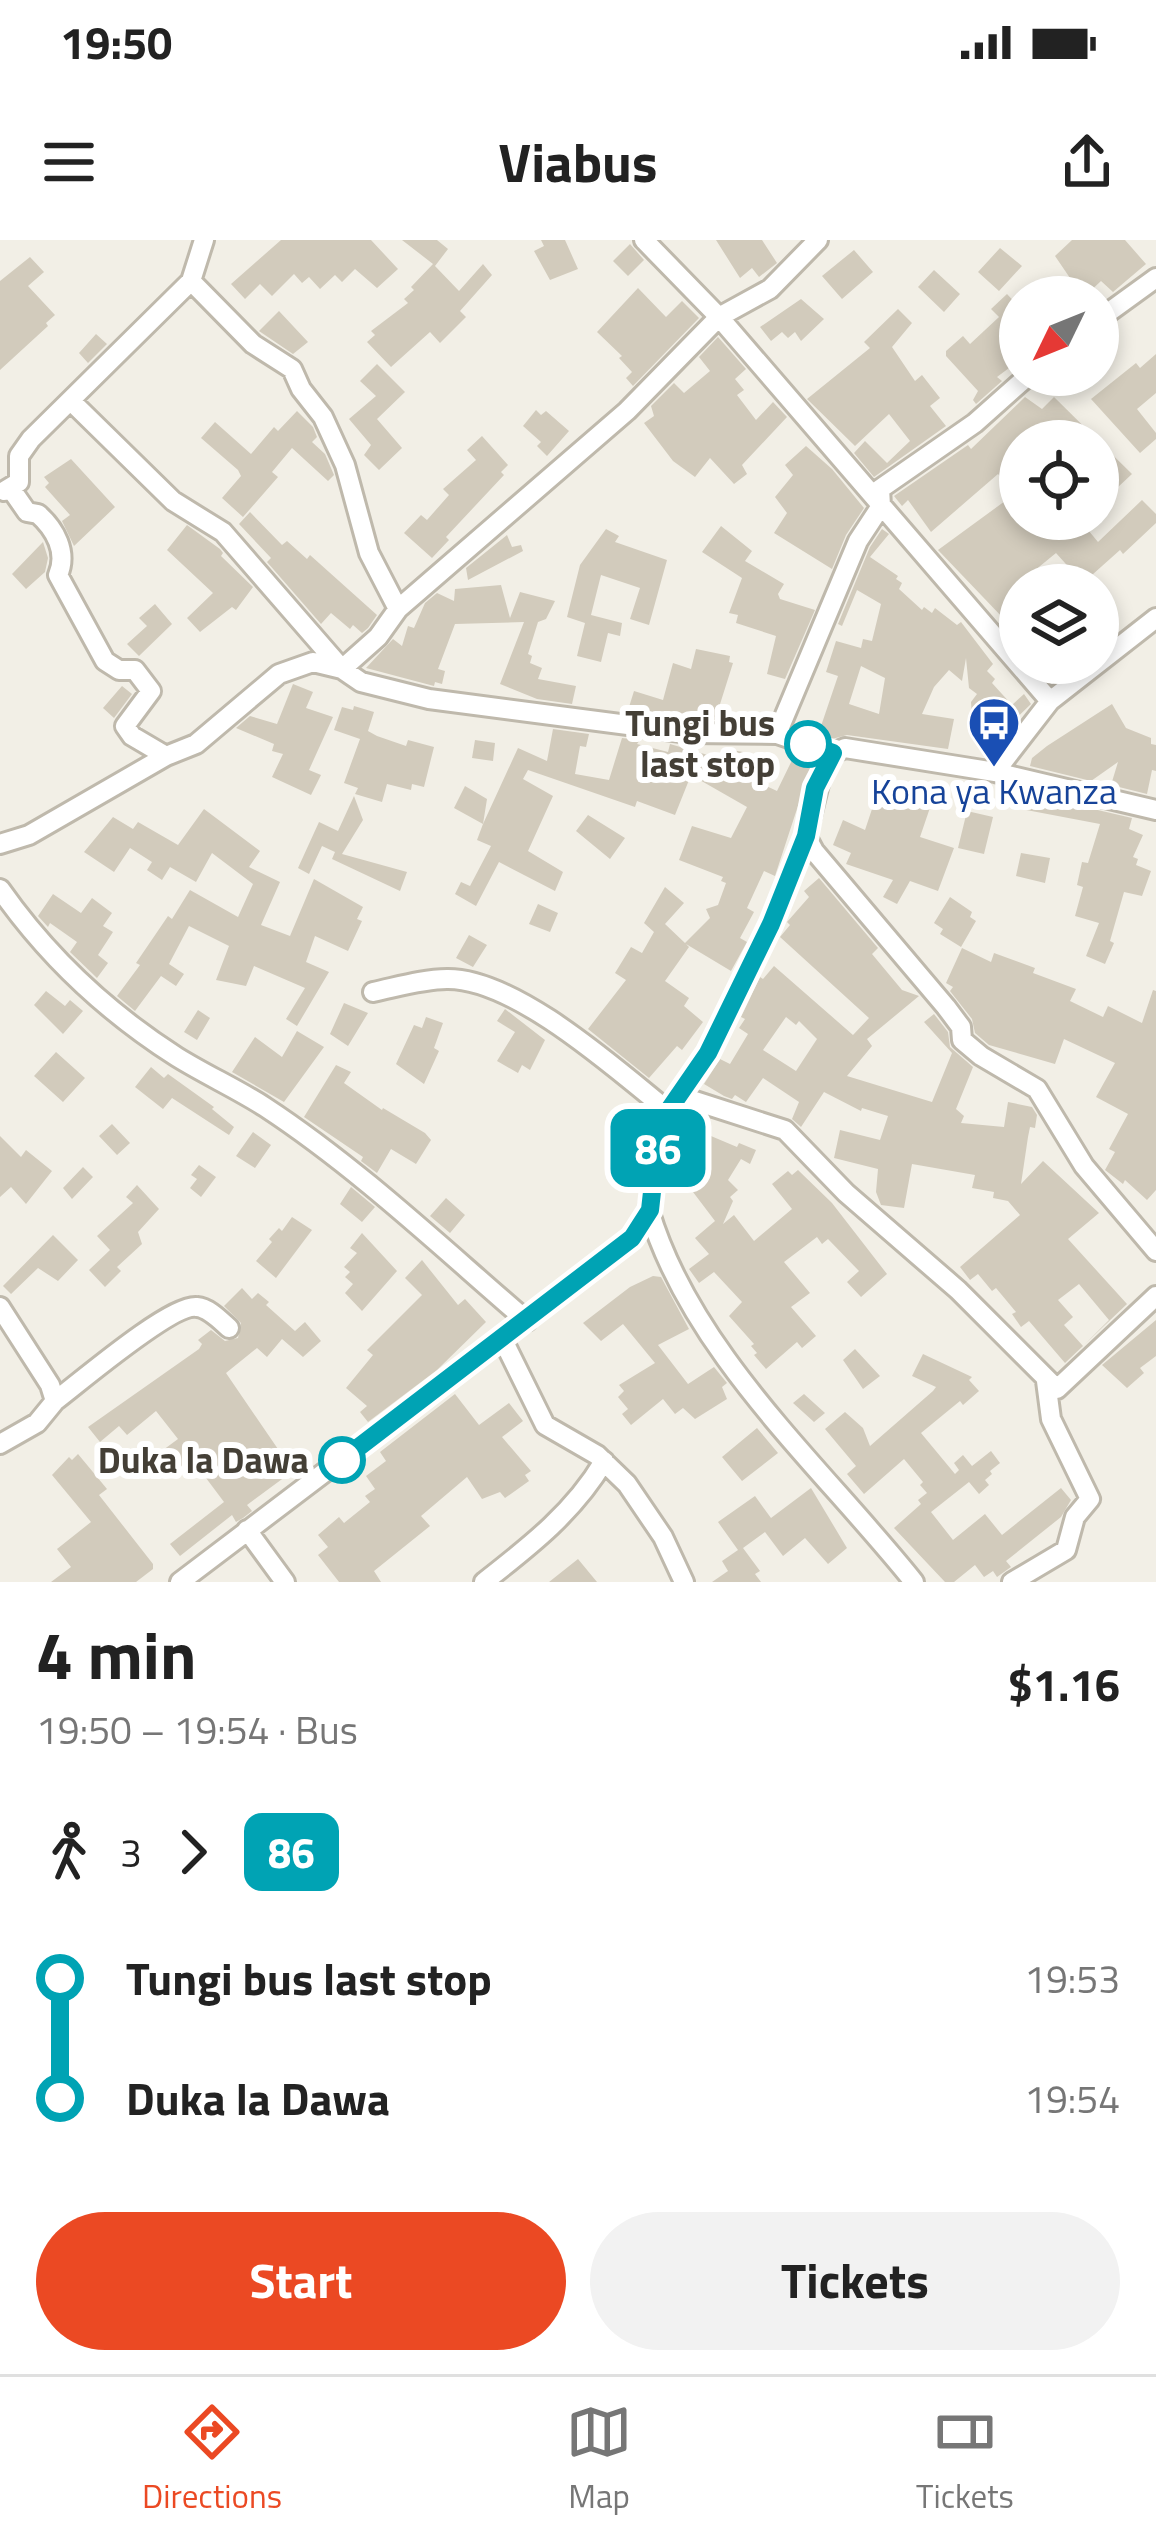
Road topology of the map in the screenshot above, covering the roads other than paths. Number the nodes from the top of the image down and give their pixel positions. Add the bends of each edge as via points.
1 (204, 240) edge
2 (644, 240) edge
3 (818, 240) edge
4 (1156, 278) edge
5 (190, 281) junction
6 (1119, 305) edge
7 (719, 317) junction
8 (1005, 396) edge
9 (72, 401) junction
10 (5, 490) edge
11 (881, 506) junction
12 (398, 609) junction
13 (1156, 618) edge
14 (342, 669) junction
15 (1050, 701) junction
16 (777, 734) junction
17 (833, 753) junction
18 (166, 756) junction
19 (994, 772) junction
20 (1156, 810) edge
21 (806, 836) junction
22 (0, 844) edge
23 (0, 889) edge
24 (373, 992) dead end
25 (668, 1111) junction
26 (650, 1210) junction
27 (1156, 1251) edge
28 (1156, 1296) edge
29 (0, 1307) edge
30 (526, 1321) junction
31 (229, 1328) dead end
32 (503, 1340) junction
33 (1046, 1381) junction
34 (55, 1401) junction
35 (0, 1444) edge
36 (604, 1461) junction
37 (247, 1530) junction
38 (180, 1582) edge
39 (285, 1582) edge
40 (484, 1582) edge
41 (684, 1582) edge
42 (914, 1582) edge
43 (1012, 1582) edge

1 - 5 street
2 - 7 street
3 - 7 street via 770,289
4 - 6 street
5 - 9 street
5 - 12 street via 253,344 292,369 323,417 369,553
7 - 11 street
7 - 12 street via 627,411
8 - 11 street via 880,489
9 - 10 street via 25,446 19,482
9 - 14 street via 173,501 223,532
10 - 18 street via 59,540 58,575 105,662 135,670 152,691 125,726
11 - 15 street
11 - 16 street via 858,541
12 - 14 street
13 - 15 street
14 - 16 street via 362,682 480,707 689,734
14 - 18 street via 314,662 279,674 210,735
15 - 19 street
16 - 17 street
17 - 19 street via 845,748
17 - 21 street via 815,788
18 - 22 street
19 - 20 street
21 - 25 street via 708,1053
21 - 27 street via 954,1017 962,1040 1037,1089 1084,1166
23 - 30 street via 28,930 104,1004 324,1151
24 - 25 street via 442,979 473,983 572,1034
25 - 26 street
25 - 33 street via 695,1101 785,1130
26 - 30 street via 632,1238
26 - 42 street via 672,1270 729,1360
28 - 33 street via 1072,1379 1057,1389
29 - 34 street
30 - 32 street
31 - 34 street via 188,1307
32 - 36 street via 545,1425
32 - 37 street
33 - 43 street via 1051,1419 1090,1499 1066,1550
34 - 35 street via 37,1423
36 - 40 street via 549,1531
36 - 41 street via 639,1499
37 - 38 street
37 - 39 street

